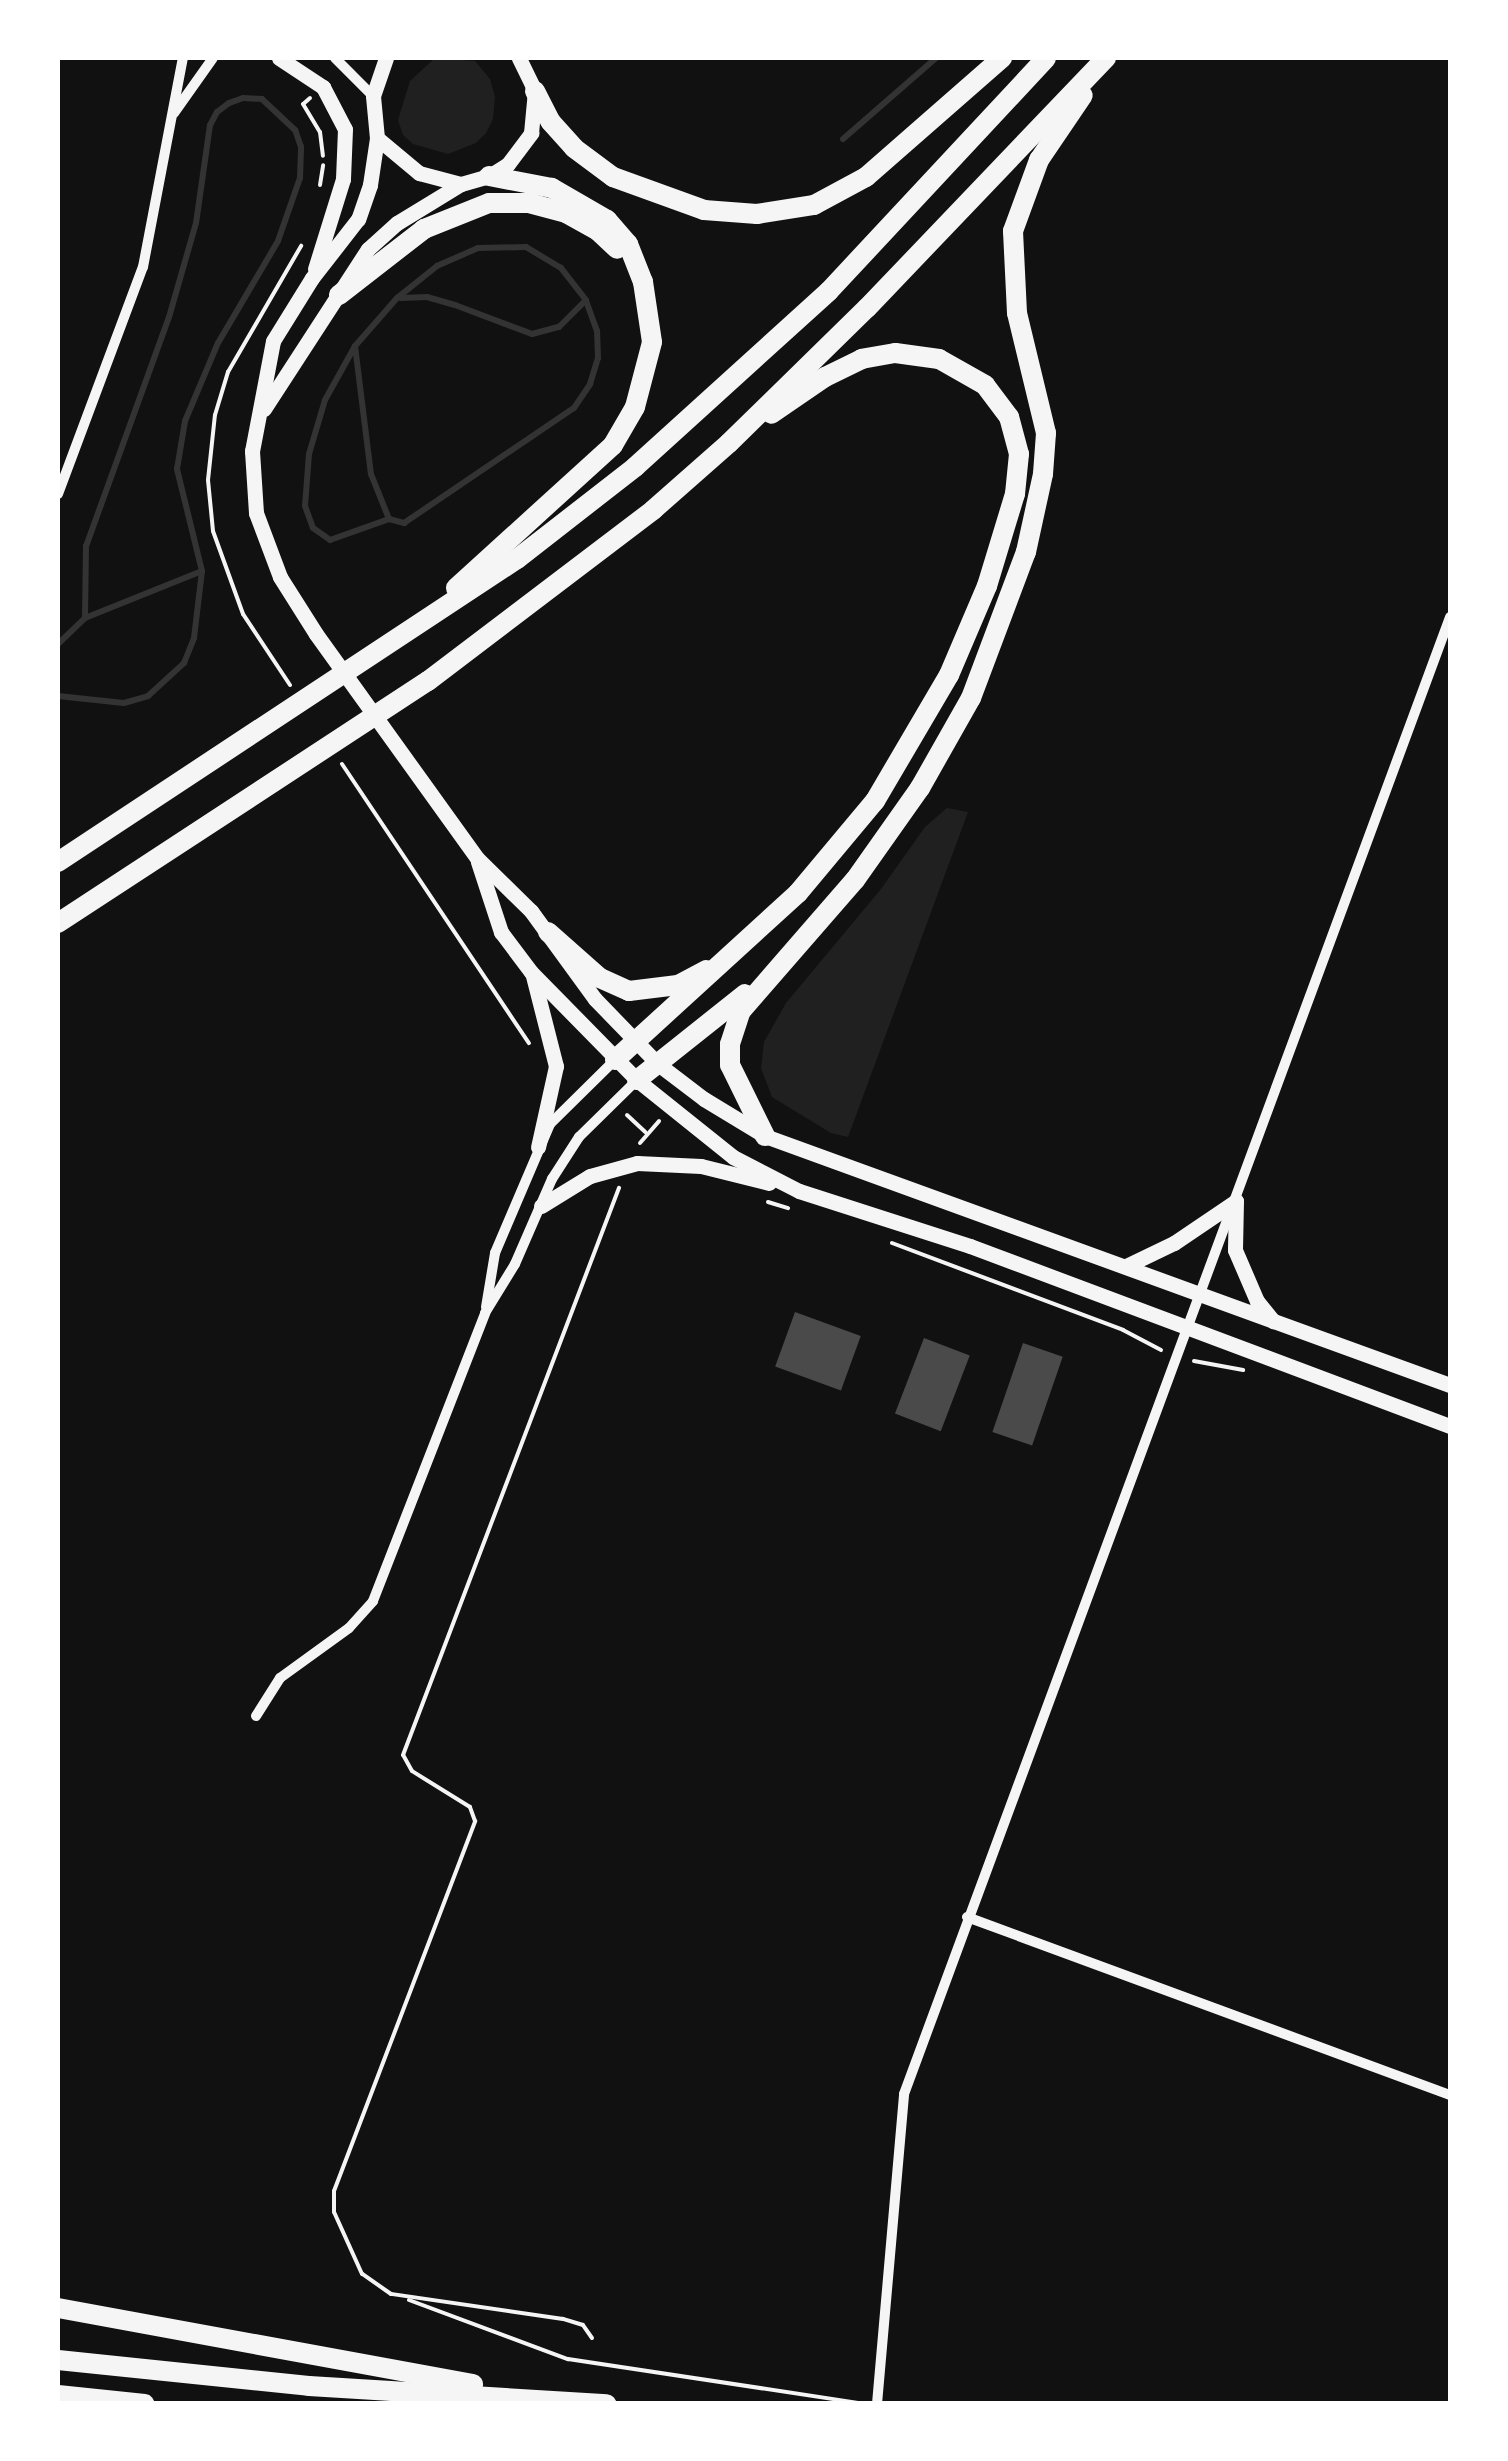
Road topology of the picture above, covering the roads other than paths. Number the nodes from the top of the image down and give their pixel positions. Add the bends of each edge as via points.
1 (183, 58) edge
2 (214, 58) edge
3 (279, 58) edge
4 (335, 58) edge
5 (386, 58) edge
6 (520, 58) edge
7 (1002, 58) edge
8 (1046, 58) edge
9 (1107, 58) edge
10 (535, 92) junction
11 (372, 96) junction
12 (170, 122) junction
13 (376, 138) junction
14 (490, 176) junction
15 (461, 184) junction
16 (312, 278) junction
17 (643, 282) junction
18 (338, 295) junction
19 (258, 416) junction
20 (729, 443) junction
21 (58, 494) edge
22 (1450, 617) edge
23 (399, 640) junction
24 (477, 858) junction
25 (58, 862) edge
26 (58, 922) edge
27 (548, 932) junction
28 (733, 956) junction
29 (531, 972) junction
30 (764, 979) junction
31 (636, 1042) junction
32 (616, 1060) junction
33 (658, 1064) junction
34 (638, 1080) junction
35 (765, 1136) junction
36 (538, 1147) junction
37 (800, 1191) junction
38 (1236, 1201) junction
39 (541, 1206) junction
40 (1126, 1266) junction
41 (1202, 1295) junction
42 (484, 1313) junction
43 (1275, 1324) junction
44 (1188, 1330) junction
45 (1450, 1385) edge
46 (1450, 1426) edge
47 (256, 1716) dead end
48 (967, 1917) junction
49 (1450, 2094) edge
50 (58, 2312) edge
51 (58, 2360) edge
52 (58, 2395) edge
53 (559, 2399) junction
54 (145, 2404) edge
55 (606, 2404) edge
56 (878, 2404) edge

1 - 12 street
2 - 12 street
3 - 16 street via 322,86 346,129 343,179
4 - 11 street
5 - 11 street
6 - 10 street
7 - 10 highway via 866,177 814,205 757,214 704,210 613,177 550,122
8 - 23 highway via 898,220 746,370 517,558
9 - 20 highway
9 - 30 highway via 1039,160 1014,231 1016,313 1045,418 1046,454 1026,552 993,647 949,739 896,824 836,903
10 - 14 street via 530,133 508,164
11 - 13 street
12 - 21 street via 143,268
13 - 15 street via 419,174
13 - 16 street via 358,219
14 - 15 street
14 - 17 highway via 552,188 592,208 628,244
15 - 18 street via 368,249
16 - 19 street via 273,342
17 - 18 highway via 621,252 582,220 547,206 508,202 469,208 424,229
17 - 23 highway via 651,317 648,365 613,445
18 - 19 street
19 - 24 street via 252,487 280,578
20 - 26 highway via 575,573 428,681
20 - 28 highway via 825,377 862,359 895,353 939,358 985,385 1010,417 1019,454 1000,550 936,702 854,829
22 - 38 street
23 - 25 highway
24 - 27 street
24 - 29 street via 501,932
27 - 28 highway via 600,978 640,992 678,984
27 - 31 street via 595,999
28 - 31 highway
29 - 32 street
29 - 36 street via 556,1066
30 - 33 highway
30 - 35 highway via 734,1028 730,1065
31 - 32 highway
31 - 33 street
32 - 34 street
32 - 36 street via 562,1108
33 - 34 highway
33 - 35 street
34 - 37 street via 711,1142
34 - 39 street via 564,1156
35 - 40 street
36 - 42 street via 495,1253
37 - 39 street via 700,1166 637,1162 590,1176
37 - 44 street via 970,1246
38 - 40 street via 1174,1244
38 - 41 street
38 - 43 street via 1235,1250
39 - 42 street via 516,1264
40 - 41 street
41 - 43 street
41 - 44 street
42 - 47 street via 373,1601 349,1628 280,1678
43 - 45 street
44 - 46 street
44 - 48 street
48 - 49 street
48 - 56 street via 904,2094
50 - 53 highway
51 - 53 highway via 310,2386
52 - 54 highway
53 - 55 highway

